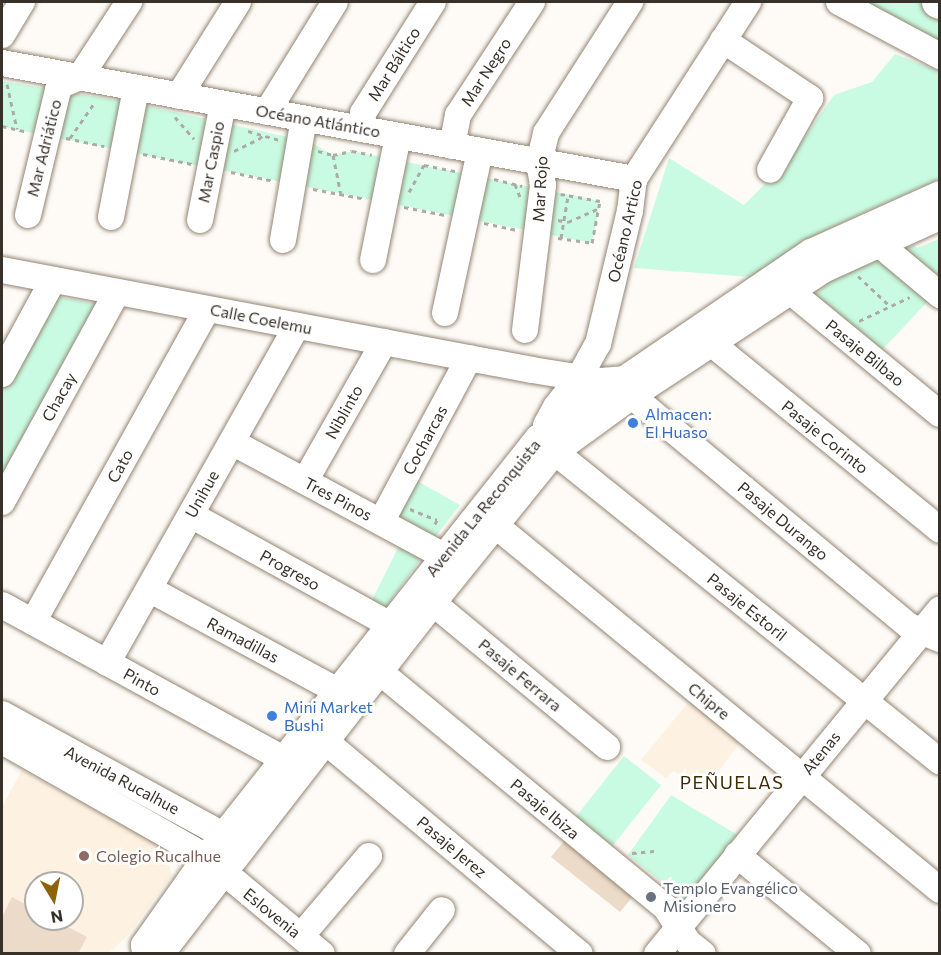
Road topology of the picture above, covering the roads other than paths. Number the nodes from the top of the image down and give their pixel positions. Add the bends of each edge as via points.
1 (22, 2) edge
2 (129, 2) edge
3 (238, 2) edge
4 (335, 2) edge
5 (433, 2) edge
6 (532, 2) edge
7 (630, 2) edge
8 (748, 2) edge
9 (839, 2) edge
10 (2, 35) edge
11 (723, 40) junction
12 (939, 56) edge
13 (4, 72) edge
14 (80, 77) junction
15 (136, 88) junction
16 (179, 96) junction
17 (223, 104) junction
18 (267, 112) junction
19 (304, 119) junction
20 (361, 129) junction
21 (452, 146) junction
22 (396, 148) junction
23 (539, 162) junction
24 (477, 163) junction
25 (770, 170) dead end
26 (634, 179) junction
27 (939, 194) edge
28 (28, 215) dead end
29 (111, 217) dead end
30 (939, 218) edge
31 (200, 220) dead end
32 (283, 240) dead end
33 (879, 244) junction
34 (374, 260) dead end
35 (2, 270) edge
36 (53, 280) junction
37 (789, 291) junction
38 (935, 291) edge
39 (117, 292) junction
40 (207, 309) junction
41 (445, 313) dead end
42 (297, 326) junction
43 (525, 330) dead end
44 (384, 342) junction
45 (711, 344) junction
46 (470, 358) junction
47 (521, 368) junction
48 (2, 374) edge
49 (580, 376) junction
50 (627, 387) junction
51 (556, 407) junction
52 (939, 414) edge
53 (232, 442) junction
54 (547, 445) junction
55 (305, 481) junction
56 (2, 502) edge
57 (191, 515) junction
58 (487, 519) junction
59 (381, 522) junction
60 (939, 530) edge
61 (444, 556) junction
62 (149, 589) junction
63 (433, 603) junction
64 (2, 605) edge
65 (939, 609) edge
66 (33, 622) junction
67 (390, 625) junction
68 (931, 635) edge
69 (107, 663) junction
70 (380, 672) junction
71 (338, 690) junction
72 (864, 701) junction
73 (2, 714) edge
74 (2, 741) edge
75 (325, 741) junction
76 (607, 747) dead end
77 (283, 759) junction
78 (939, 762) edge
79 (801, 776) junction
80 (233, 840) junction
81 (737, 855) junction
82 (369, 856) dead end
83 (214, 864) junction
84 (939, 890) edge
85 (442, 910) dead end
86 (678, 927) junction
87 (301, 936) junction
88 (158, 953) edge
89 (322, 954) edge
90 (407, 954) edge
91 (580, 954) edge
92 (657, 954) edge
93 (703, 954) edge
94 (858, 954) edge

1 - 10 street
2 - 14 street, Mar Adriático
3 - 16 street
4 - 18 street
5 - 20 street, Mar Báltico via 363,113
6 - 21 street, Mar Negro via 458,115
7 - 23 street, Mar Rojo via 546,132
8 - 11 street, Océano Artico
9 - 12 street
11 - 25 street via 810,98
11 - 26 street, Océano Artico
13 - 14 street, Océano Atlántico
14 - 15 street, Océano Atlántico
14 - 28 street, Mar Adriático via 61,85
15 - 16 street, Océano Atlántico
15 - 29 street
16 - 17 street, Océano Atlántico
17 - 18 street, Océano Atlántico
17 - 31 street, Mar Caspio
18 - 19 street, Océano Atlántico
19 - 20 street, Océano Atlántico
19 - 32 street
20 - 22 street, Océano Atlántico
21 - 22 street, Océano Atlántico
21 - 24 street, Océano Atlántico
22 - 34 street
23 - 24 street, Océano Atlántico
23 - 26 street, Océano Atlántico
23 - 43 street, Mar Rojo via 542,190
24 - 41 street
26 - 49 street, Océano Artico via 598,344
27 - 50 street, Avenida La Reconquista via 811,252
30 - 33 street, Avenida La Reconquista
33 - 37 street, Avenida La Reconquista
33 - 38 street
35 - 36 street, Calle Coelemu
36 - 39 street, Calle Coelemu
36 - 48 street
37 - 45 street, Avenida La Reconquista
37 - 52 street, Pasaje Bilbao
39 - 40 street, Calle Coelemu
39 - 56 street, Chacay
40 - 42 street, Calle Coelemu
40 - 66 street, Cato
42 - 44 street, Calle Coelemu
42 - 53 street, Unihue
44 - 46 street, Calle Coelemu
44 - 55 street, Niblinto
45 - 50 street, Avenida La Reconquista
45 - 60 street, Pasaje Corinto
46 - 47 street, Calle Coelemu
46 - 59 street, Cocharcas
47 - 49 street, Calle Coelemu
47 - 51 street, Calle Coelemu via 547,384 553,391
49 - 50 street, Calle Coelemu
49 - 51 street, Océano Artico
50 - 54 street, Avenida La Reconquista
50 - 68 street, Pasaje Durango via 909,626
51 - 54 street, Océano Artico
53 - 55 street, Tres Pinos
53 - 57 street, Unihue
54 - 58 street, Avenida La Reconquista
54 - 72 street, Pasaje Estoril
55 - 59 street, Tres Pinos
57 - 62 street, Unihue
57 - 67 street, Progreso
58 - 61 street, Avenida La Reconquista
58 - 63 street, Avenida La Reconquista
58 - 79 street, Chipre
59 - 61 street, Tres Pinos
61 - 67 street, Avenida La Reconquista
62 - 69 street, Unihue
62 - 71 street, Ramadillas
63 - 70 street, Avenida La Reconquista
63 - 76 street, Pasaje Ferrara
64 - 66 street, Pinto
65 - 68 street, Atenas
66 - 69 street, Pinto
67 - 71 street, Avenida La Reconquista
68 - 72 street, Atenas
69 - 77 street, Pinto
70 - 75 street, Avenida La Reconquista
70 - 86 street, Pasaje Ibiza via 666,908
71 - 77 street, Avenida La Reconquista
72 - 78 street, Pasaje Estoril
72 - 79 street, Atenas
73 - 80 street, Avenida Rucalhue
74 - 83 street, Avenida Rucalhue
75 - 80 street, Avenida La Reconquista
75 - 91 street, Pasaje Jerez
77 - 80 street, Avenida La Reconquista
79 - 81 street, Atenas
79 - 84 street, Chipre
80 - 83 street, Avenida La Reconquista
81 - 86 street, Atenas
81 - 94 street
82 - 87 street
83 - 87 street, Eslovenia
83 - 88 street, Avenida La Reconquista
85 - 90 street
86 - 92 street, Atenas
86 - 93 street, Pasaje Ibiza
87 - 89 street, Eslovenia

